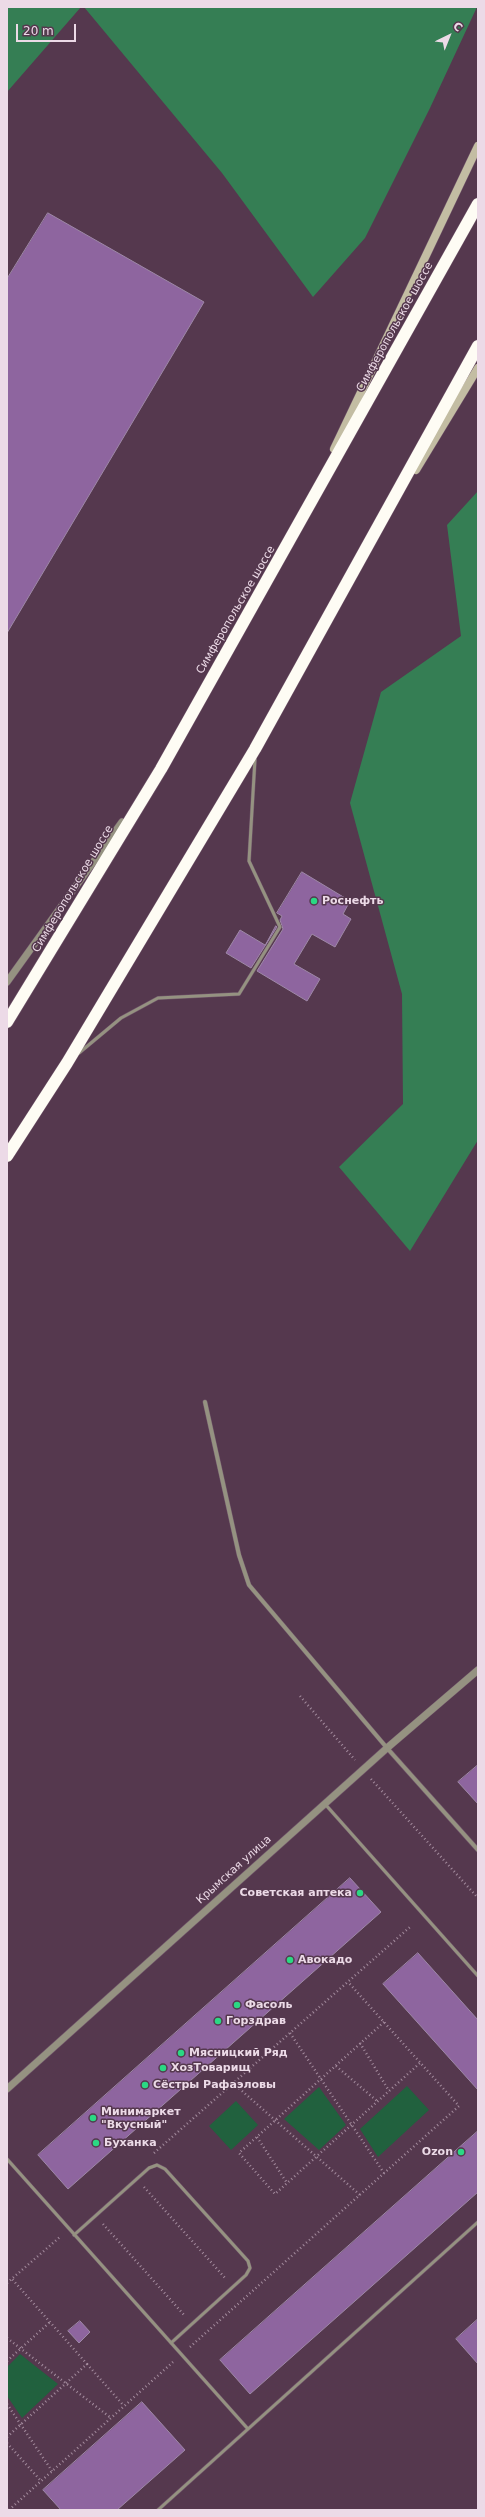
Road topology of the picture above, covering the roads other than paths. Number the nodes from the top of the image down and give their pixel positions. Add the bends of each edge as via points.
1 (478, 146) edge
2 (478, 204) edge
3 (478, 346) edge
4 (478, 368) edge
5 (294, 535) junction
6 (347, 583) junction
7 (255, 749) junction
8 (161, 769) junction
9 (7, 982) edge
10 (7, 1022) edge
11 (67, 1063) junction
12 (7, 1156) edge
13 (205, 1402) dead end
14 (478, 1670) edge
15 (387, 1748) junction
16 (325, 1804) junction
17 (478, 1850) edge
18 (478, 1976) edge
19 (7, 2089) edge
20 (7, 2160) edge
21 (478, 2222) edge
22 (74, 2235) junction
23 (171, 2342) junction
24 (248, 2429) junction
25 (158, 2510) edge

1 - 5 main road
2 - 5 highway, Симферопольское шоссе
3 - 6 highway
4 - 6 main road
5 - 8 highway, Симферопольское шоссе
6 - 7 highway
7 - 11 highway
7 - 11 lane via 249,861 280,927 239,994 158,998 121,1018
8 - 9 street
8 - 10 highway, Симферопольское шоссе
11 - 12 highway
13 - 15 street via 239,1555 250,1585
14 - 15 street, Крымская улица
15 - 16 street, Крымская улица
15 - 17 street
16 - 18 lane
16 - 19 street, Крымская улица
20 - 22 lane
21 - 24 lane
22 - 23 lane
22 - 23 lane via 149,2168 157,2165 165,2169 248,2261 250,2268 233,2287
23 - 24 lane
24 - 25 lane

